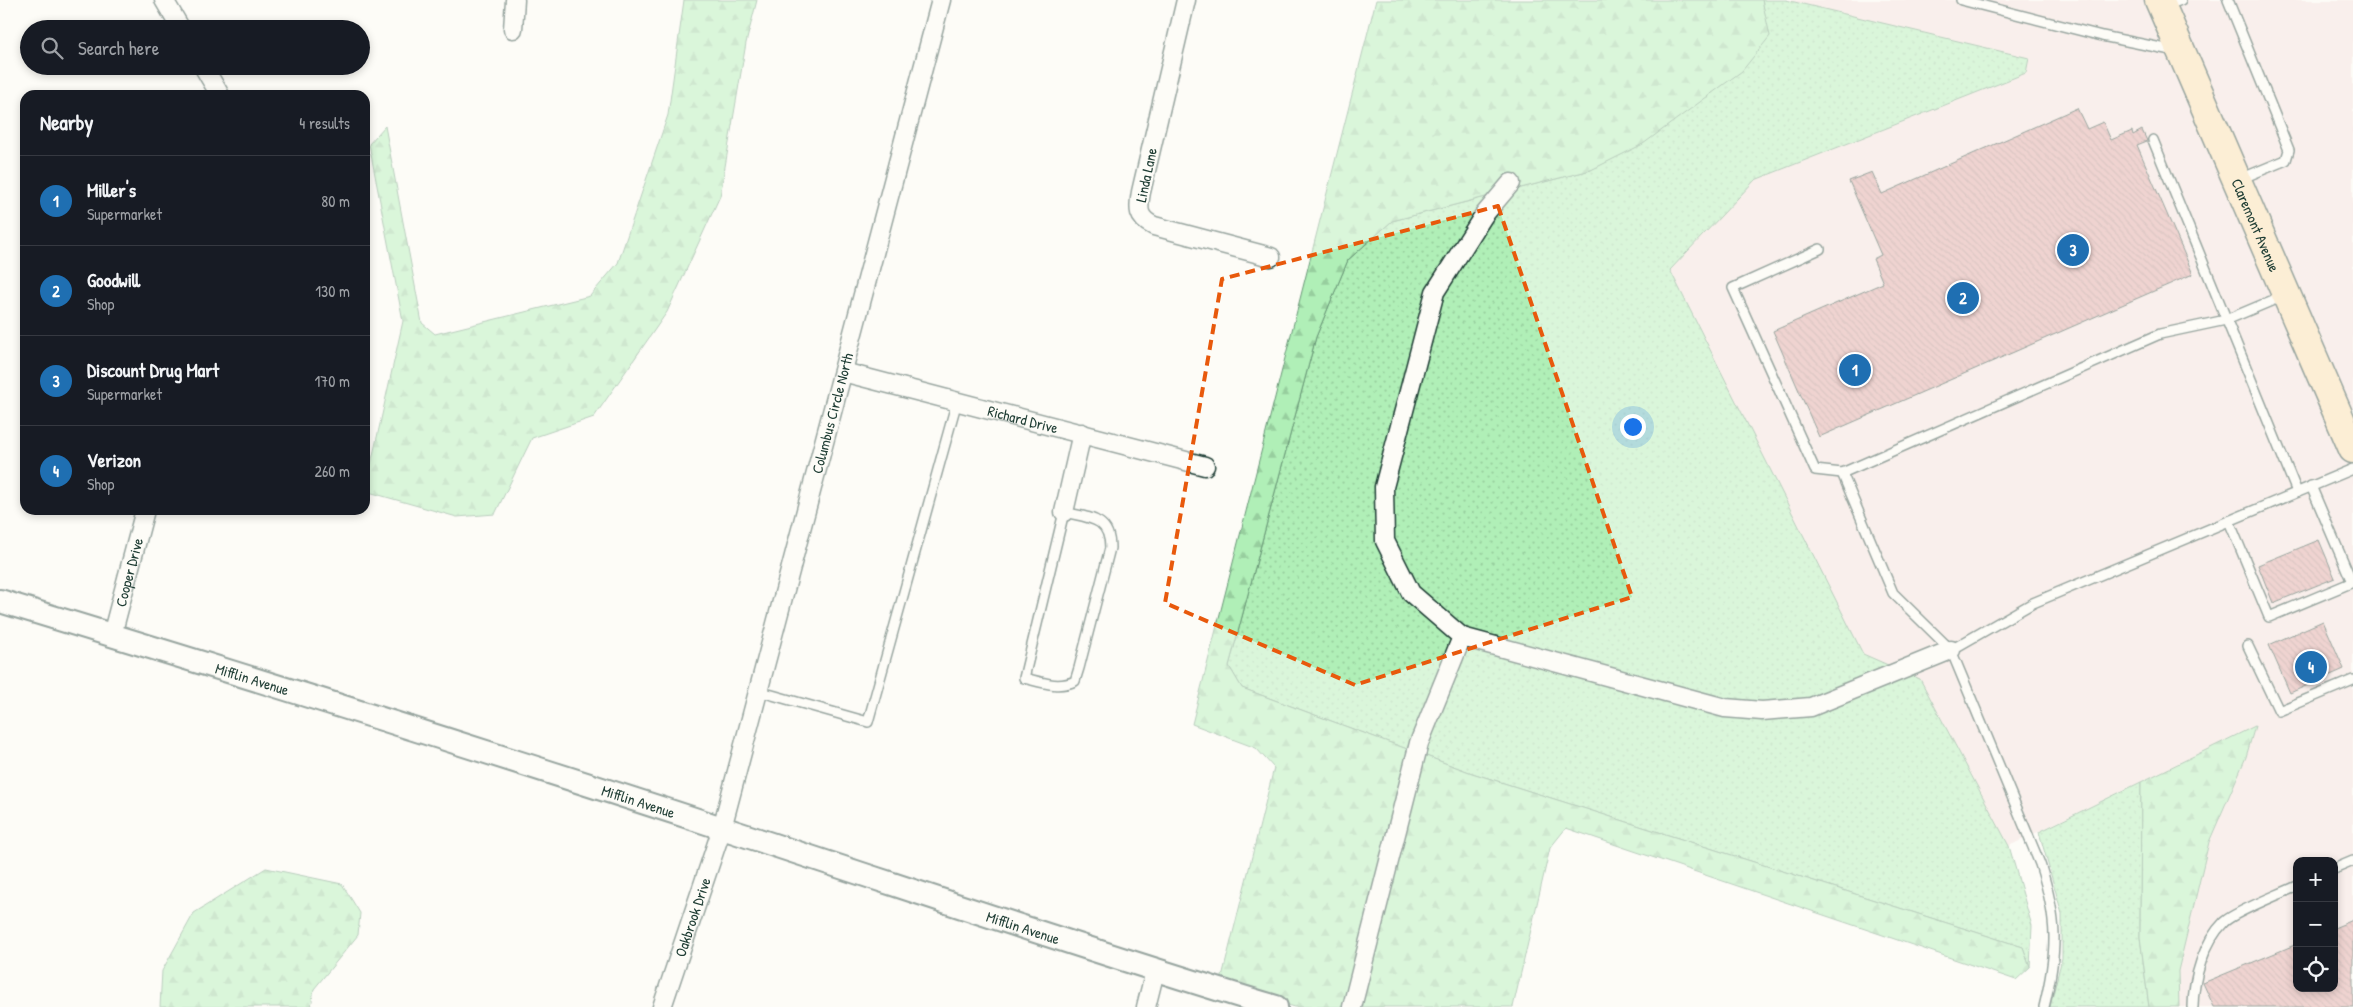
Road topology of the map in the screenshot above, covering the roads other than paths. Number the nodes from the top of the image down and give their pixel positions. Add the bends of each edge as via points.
1 (164, 0) edge
2 (515, 0) edge
3 (941, 0) edge
4 (1186, 0) edge
5 (1961, 0) edge
6 (2228, 0) edge
7 (2167, 2) edge
8 (176, 20) edge
9 (513, 29) dead end
10 (2181, 52) junction
11 (208, 75) edge
12 (217, 90) edge
13 (2153, 140) dead end
14 (2236, 180) junction
15 (1511, 183) dead end
16 (1820, 249) dead end
17 (1271, 257) dead end
18 (2288, 294) junction
19 (2226, 320) junction
20 (843, 372) junction
21 (957, 401) junction
22 (1082, 433) junction
23 (2353, 449) edge
24 (1205, 466) dead end
25 (2353, 469) edge
26 (1842, 473) junction
27 (2311, 486) junction
28 (2297, 492) junction
29 (1064, 512) junction
30 (144, 515) edge
31 (2229, 521) junction
32 (2352, 582) edge
33 (0, 601) edge
34 (112, 635) junction
35 (1462, 637) junction
36 (2248, 646) dead end
37 (1951, 650) junction
38 (2353, 680) edge
39 (758, 691) junction
40 (722, 828) junction
41 (2353, 861) edge
42 (2338, 867) edge
43 (2293, 888) edge
44 (1155, 971) junction
45 (662, 1007) edge
46 (1146, 1007) edge
47 (1276, 1007) edge
48 (1352, 1007) edge
49 (2044, 1007) edge
50 (2193, 1007) edge

1 - 8 street
2 - 9 street
3 - 20 street, Columbus Circle North
4 - 17 street, Linda Lane via 1138,212 1144,221 1154,226
5 - 10 lane via 2102,36
6 - 14 lane via 2289,150 2286,160
7 - 10 main road, Claremont Avenue
10 - 14 main road, Claremont Avenue
11 - 12 street
13 - 19 lane
14 - 18 main road, Claremont Avenue
15 - 35 street via 1484,215 1435,292 1384,487 1385,541 1411,593
16 - 26 lane via 1732,288 1815,470
18 - 19 lane
18 - 23 main road, Claremont Avenue
19 - 26 lane via 2160,334
19 - 28 lane
20 - 21 street, Richard Drive
20 - 39 street, Columbus Circle North
21 - 22 street, Richard Drive
21 - 39 lane via 868,722
22 - 24 street, Richard Drive
22 - 29 street
25 - 27 lane
26 - 37 lane via 1894,593
27 - 28 lane
27 - 32 lane
28 - 31 lane
29 - 29 lane via 1094,519 1110,533 1110,548 1079,668 1075,681 1066,685 1024,678
30 - 34 street, Cooper Drive
31 - 32 lane via 2270,618
31 - 37 lane via 2032,603
33 - 34 street, Mifflin Avenue
34 - 40 street, Mifflin Avenue
35 - 37 street via 1725,708 1762,711 1811,707
35 - 48 street via 1420,743
36 - 38 lane via 2279,711
37 - 49 lane via 2040,864 2051,899 2055,932
39 - 40 street, Columbus Circle North
40 - 44 street, Mifflin Avenue
40 - 45 street, Oakbrook Drive
41 - 42 lane
43 - 50 lane via 2225,921 2201,962
44 - 46 street
44 - 47 street, Mifflin Avenue

